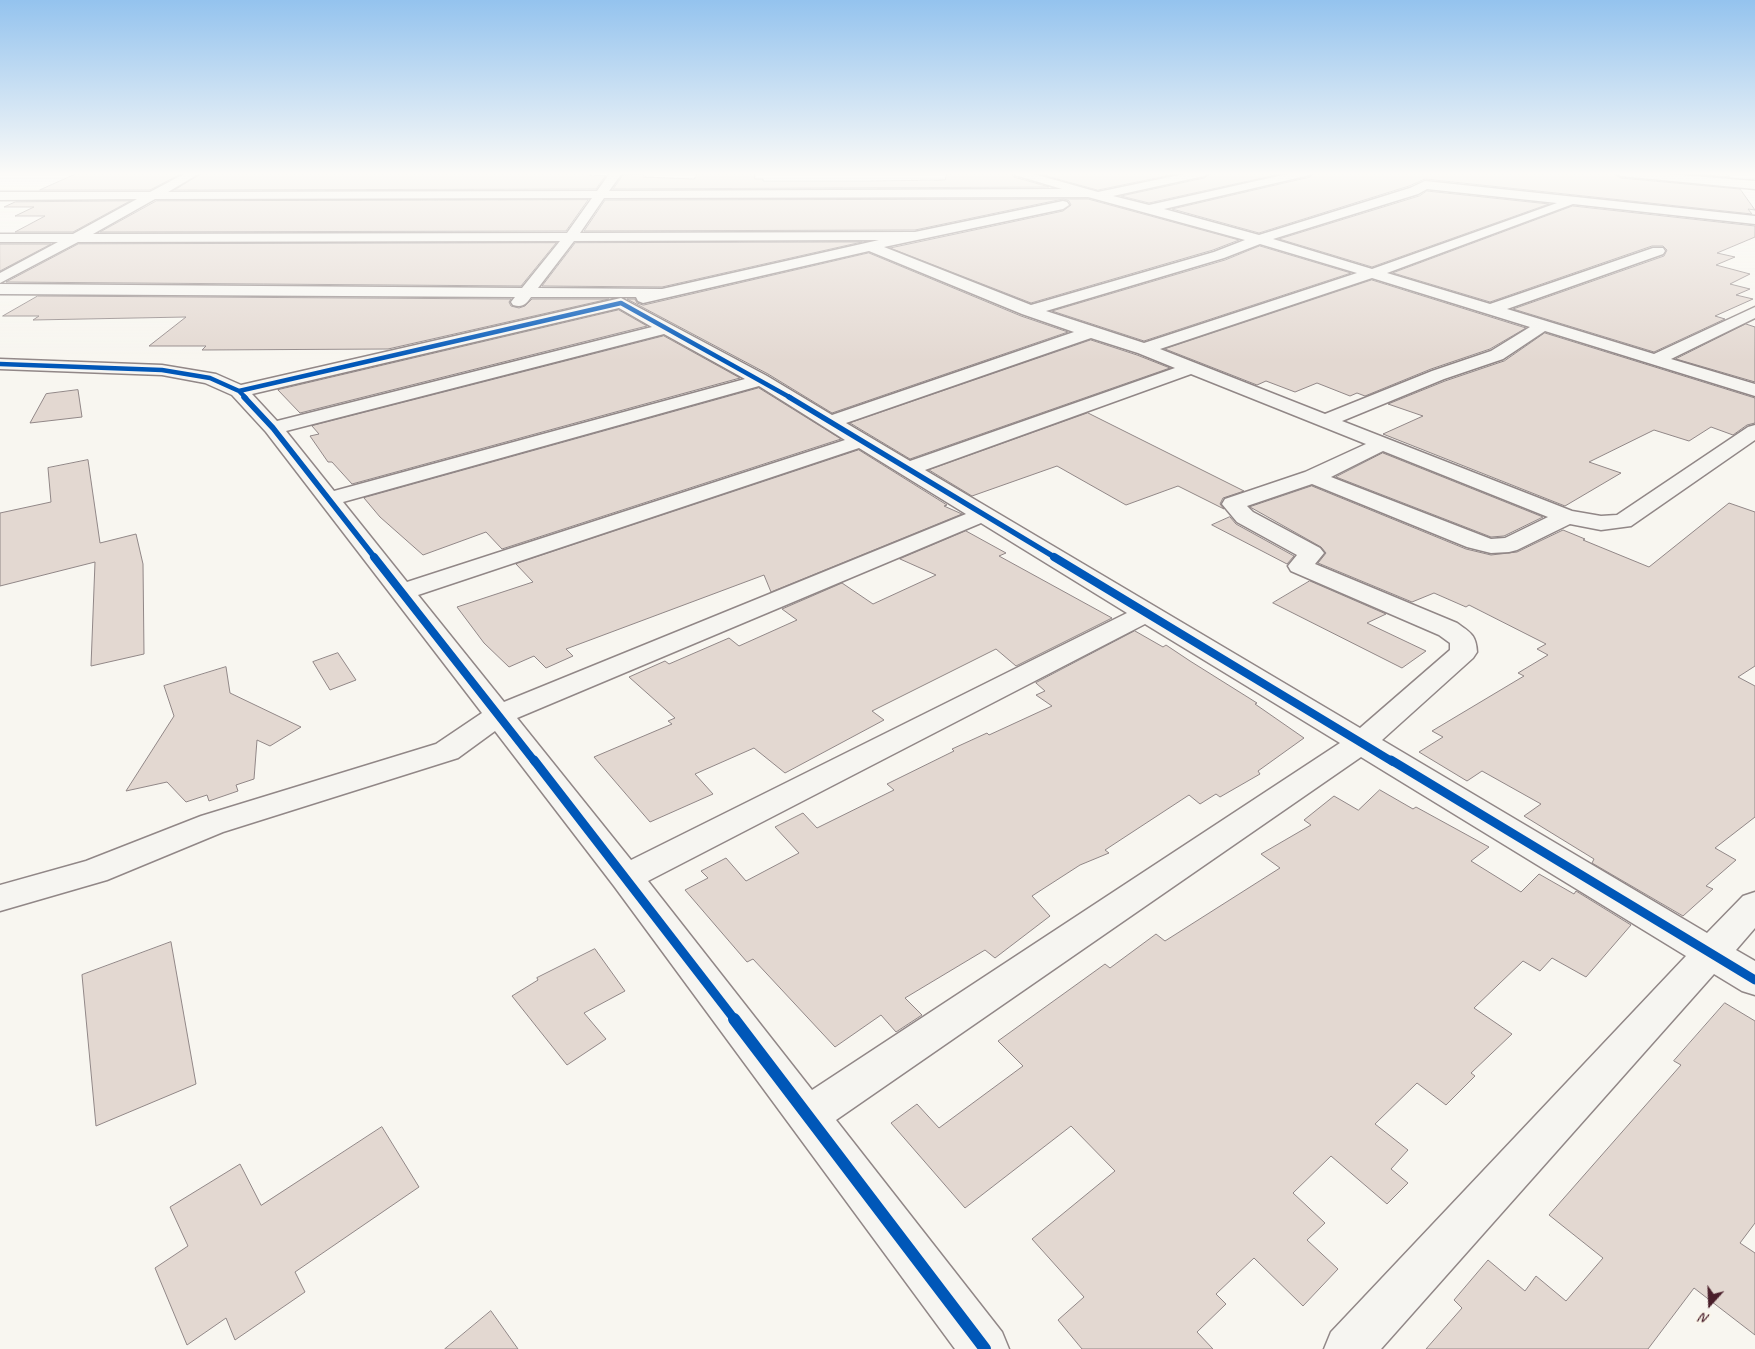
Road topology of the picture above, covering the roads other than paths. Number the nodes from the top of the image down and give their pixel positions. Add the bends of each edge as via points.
1 (572, 236) junction
2 (915, 236) joint
3 (1248, 236) edge
4 (1269, 236) edge
5 (1475, 236) edge
6 (78, 237) junction
7 (0, 238) edge
8 (1259, 239) junction
9 (872, 247) junction
10 (1658, 251) dead end
11 (1373, 272) junction
12 (0, 279) edge
13 (0, 290) edge
14 (527, 292) junction
15 (660, 293) junction
16 (620, 303) junction
17 (1492, 309) junction
18 (1028, 310) junction
19 (1755, 312) edge
20 (1544, 325) junction
21 (667, 328) junction
22 (495, 332) junction
23 (1088, 333) junction
24 (1144, 350) junction
25 (1657, 359) junction
26 (0, 364) edge
27 (1191, 368) junction
28 (761, 380) junction
29 (1755, 390) edge
30 (239, 391) junction
31 (1324, 421) junction
32 (830, 422) junction
33 (274, 428) junction
34 (1755, 431) edge
35 (861, 441) junction
36 (1382, 444) junction
37 (907, 468) junction
38 (1313, 477) junction
39 (328, 499) junction
40 (984, 514) junction
41 (1567, 517) junction
42 (402, 592) junction
43 (1147, 613) junction
44 (499, 715) junction
45 (1360, 743) junction
46 (626, 877) junction
47 (0, 898) edge
48 (1755, 905) edge
49 (1711, 954) junction
50 (1755, 980) edge
51 (808, 1116) junction
52 (985, 1349) edge
53 (1348, 1349) edge

1 - 2 street
1 - 6 street
1 - 14 street
2 - 9 street
3 - 8 street
4 - 8 street
5 - 11 street
6 - 7 street
6 - 12 street
8 - 11 street
8 - 18 street via 1219,255
9 - 15 street
9 - 18 street
10 - 17 street
11 - 17 street
11 - 24 street
13 - 14 street
14 - 15 street
14 - 22 street
15 - 16 street
16 - 21 street
16 - 22 street
17 - 20 street
18 - 23 street
19 - 25 street
20 - 25 street
20 - 31 street via 1497,355 1438,374
21 - 28 street
21 - 33 street
22 - 30 street
23 - 24 street
23 - 32 street
24 - 27 street
25 - 29 street
26 - 30 street via 162,370 210,378
27 - 31 street
27 - 37 street
28 - 32 street
28 - 39 street
30 - 33 street
31 - 36 street
32 - 35 street
33 - 39 street
34 - 41 street via 1623,521 1601,523
35 - 37 street
35 - 42 street
36 - 38 street
36 - 41 street
37 - 40 street
38 - 41 street via 1491,546 1509,546
38 - 45 street via 1232,504 1245,517 1312,553 1300,566 1448,629 1463,640 1464,652
39 - 42 street
40 - 43 street
40 - 44 street
42 - 44 street
43 - 45 street
43 - 46 street
44 - 46 street
44 - 47 street via 447,751 212,824 95,871
45 - 49 street
45 - 51 street
46 - 51 street
48 - 49 street
49 - 50 street
49 - 53 street
51 - 52 street

